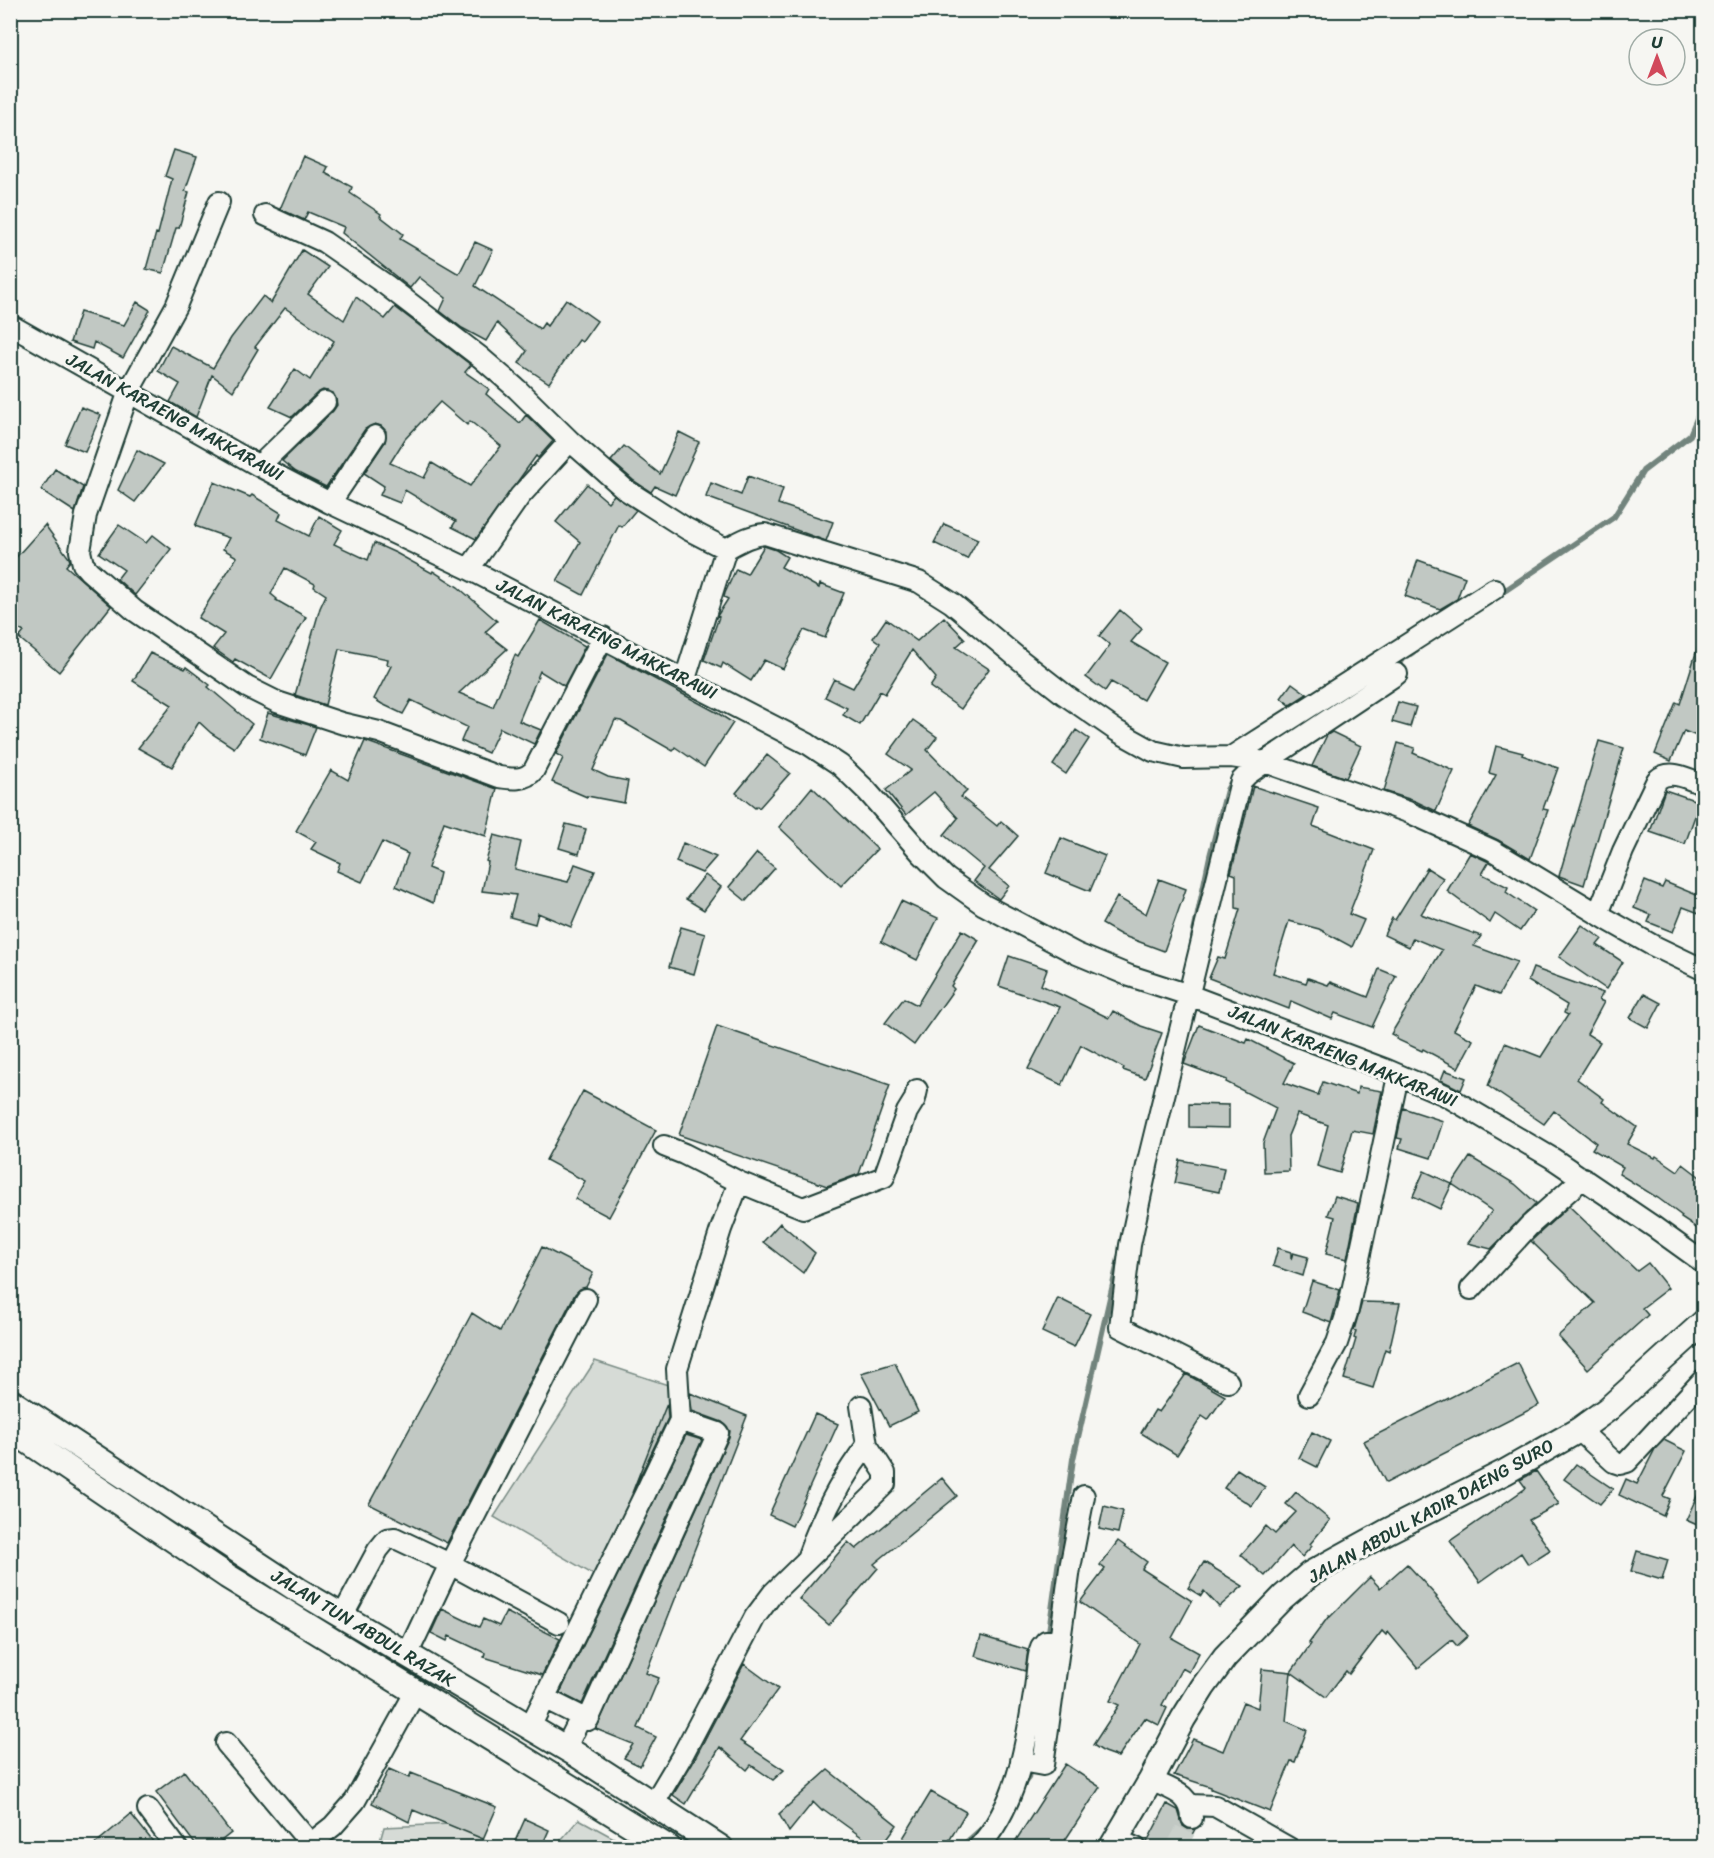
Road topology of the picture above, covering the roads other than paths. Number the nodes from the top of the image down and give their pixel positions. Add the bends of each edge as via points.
1 (219, 202) dead end
2 (265, 214) dead end
3 (10, 325) edge
4 (129, 391) junction
5 (325, 402) dead end
6 (375, 436) dead end
7 (570, 441) junction
8 (259, 466) junction
9 (330, 503) junction
10 (726, 549) junction
11 (469, 569) junction
12 (1494, 588) dead end
13 (603, 637) junction
14 (1397, 674) dead end
15 (685, 679) junction
16 (1248, 760) junction
17 (1704, 785) edge
18 (1598, 914) junction
19 (1704, 970) edge
20 (1183, 993) junction
21 (1398, 1076) junction
22 (917, 1090) dead end
23 (664, 1146) dead end
24 (1583, 1178) junction
25 (739, 1182) junction
26 (1704, 1263) edge
27 (1471, 1290) dead end
28 (586, 1299) dead end
29 (1704, 1322) edge
30 (1704, 1379) edge
31 (1228, 1382) dead end
32 (1309, 1395) dead end
33 (10, 1401) edge
34 (861, 1406) dead end
35 (680, 1420) junction
36 (10, 1428) edge
37 (1579, 1430) junction
38 (867, 1445) junction
39 (1084, 1496) dead end
40 (216, 1536) junction
41 (200, 1557) junction
42 (807, 1560) junction
43 (450, 1564) junction
44 (342, 1617) junction
45 (559, 1623) dead end
46 (407, 1655) junction
47 (416, 1691) junction
48 (551, 1702) junction
49 (581, 1717) junction
50 (530, 1727) junction
51 (226, 1743) dead end
52 (565, 1749) junction
53 (1151, 1780) junction
54 (645, 1797) junction
55 (148, 1809) dead end
56 (617, 1815) junction
57 (1121, 1845) edge
58 (308, 1846) edge
59 (177, 1848) edge
60 (669, 1848) edge
61 (721, 1848) edge
62 (978, 1848) edge
63 (1289, 1848) edge

1 - 4 street via 177,306
2 - 7 street via 324,242 386,285 480,357
3 - 4 street, JALAN KARAENG MAKKARAWI
4 - 8 street, JALAN KARAENG MAKKARAWI
4 - 13 street via 86,515 80,551 83,564 135,611 247,687 277,702 379,732 514,780 530,776 534,770
5 - 8 street
6 - 9 street
7 - 10 street via 626,490
7 - 11 street via 520,496
8 - 9 street, JALAN KARAENG MAKKARAWI
9 - 11 street, JALAN KARAENG MAKKARAWI
10 - 15 street
10 - 16 street via 754,535 765,534 919,582 952,603 1065,694 1153,751 1171,757
11 - 13 street, JALAN KARAENG MAKKARAWI
12 - 16 street
13 - 15 street, JALAN KARAENG MAKKARAWI
14 - 16 street
15 - 20 street, JALAN KARAENG MAKKARAWI via 840,765 946,878 975,900 1077,954
16 - 18 street via 1408,812 1464,836
16 - 20 street via 1248,774 1237,793
17 - 18 street via 1671,774 1658,780
18 - 19 street
20 - 21 street, JALAN KARAENG MAKKARAWI
20 - 31 street via 1130,1245 1120,1327
21 - 24 street, JALAN KARAENG MAKKARAWI via 1466,1106
21 - 32 street via 1348,1310 1337,1343
22 - 25 street via 884,1177 802,1208
23 - 25 street
24 - 26 street, JALAN KARAENG MAKKARAWI
24 - 27 street via 1529,1226
25 - 35 street via 676,1369
28 - 43 street
29 - 37 main road, JALAN ABDUL KADIR DAENG SURO
30 - 37 street via 1627,1462 1614,1462
33 - 40 main road, JALAN TUN ABDUL RAZAK
34 - 38 street
35 - 48 street
35 - 49 street via 718,1433 588,1720
36 - 41 main road, JALAN TUN ABDUL RAZAK
37 - 53 main road, JALAN ABDUL KADIR DAENG SURO via 1310,1574 1282,1597 1225,1657 1183,1719
38 - 42 street via 829,1503
38 - 42 street via 881,1463 885,1484
39 - 62 street via 1054,1641 1042,1765 1029,1763 1001,1816
40 - 41 main road
40 - 44 main road, JALAN TUN ABDUL RAZAK
41 - 47 main road, JALAN TUN ABDUL RAZAK
42 - 54 street via 755,1617 682,1756
43 - 44 street via 398,1539 387,1539
43 - 45 street
43 - 46 street
44 - 46 main road, JALAN TUN ABDUL RAZAK
46 - 50 main road, JALAN TUN ABDUL RAZAK
47 - 56 main road, JALAN TUN ABDUL RAZAK
47 - 58 street via 355,1801
48 - 49 street
48 - 50 street
49 - 52 street
50 - 52 main road, JALAN TUN ABDUL RAZAK
51 - 58 street
52 - 54 main road, JALAN TUN ABDUL RAZAK
53 - 57 main road, JALAN ABDUL KADIR DAENG SURO
53 - 63 street via 1182,1795 1192,1812 1215,1806
54 - 56 main road
54 - 61 main road, JALAN TUN ABDUL RAZAK
55 - 59 street
56 - 60 main road, JALAN TUN ABDUL RAZAK

